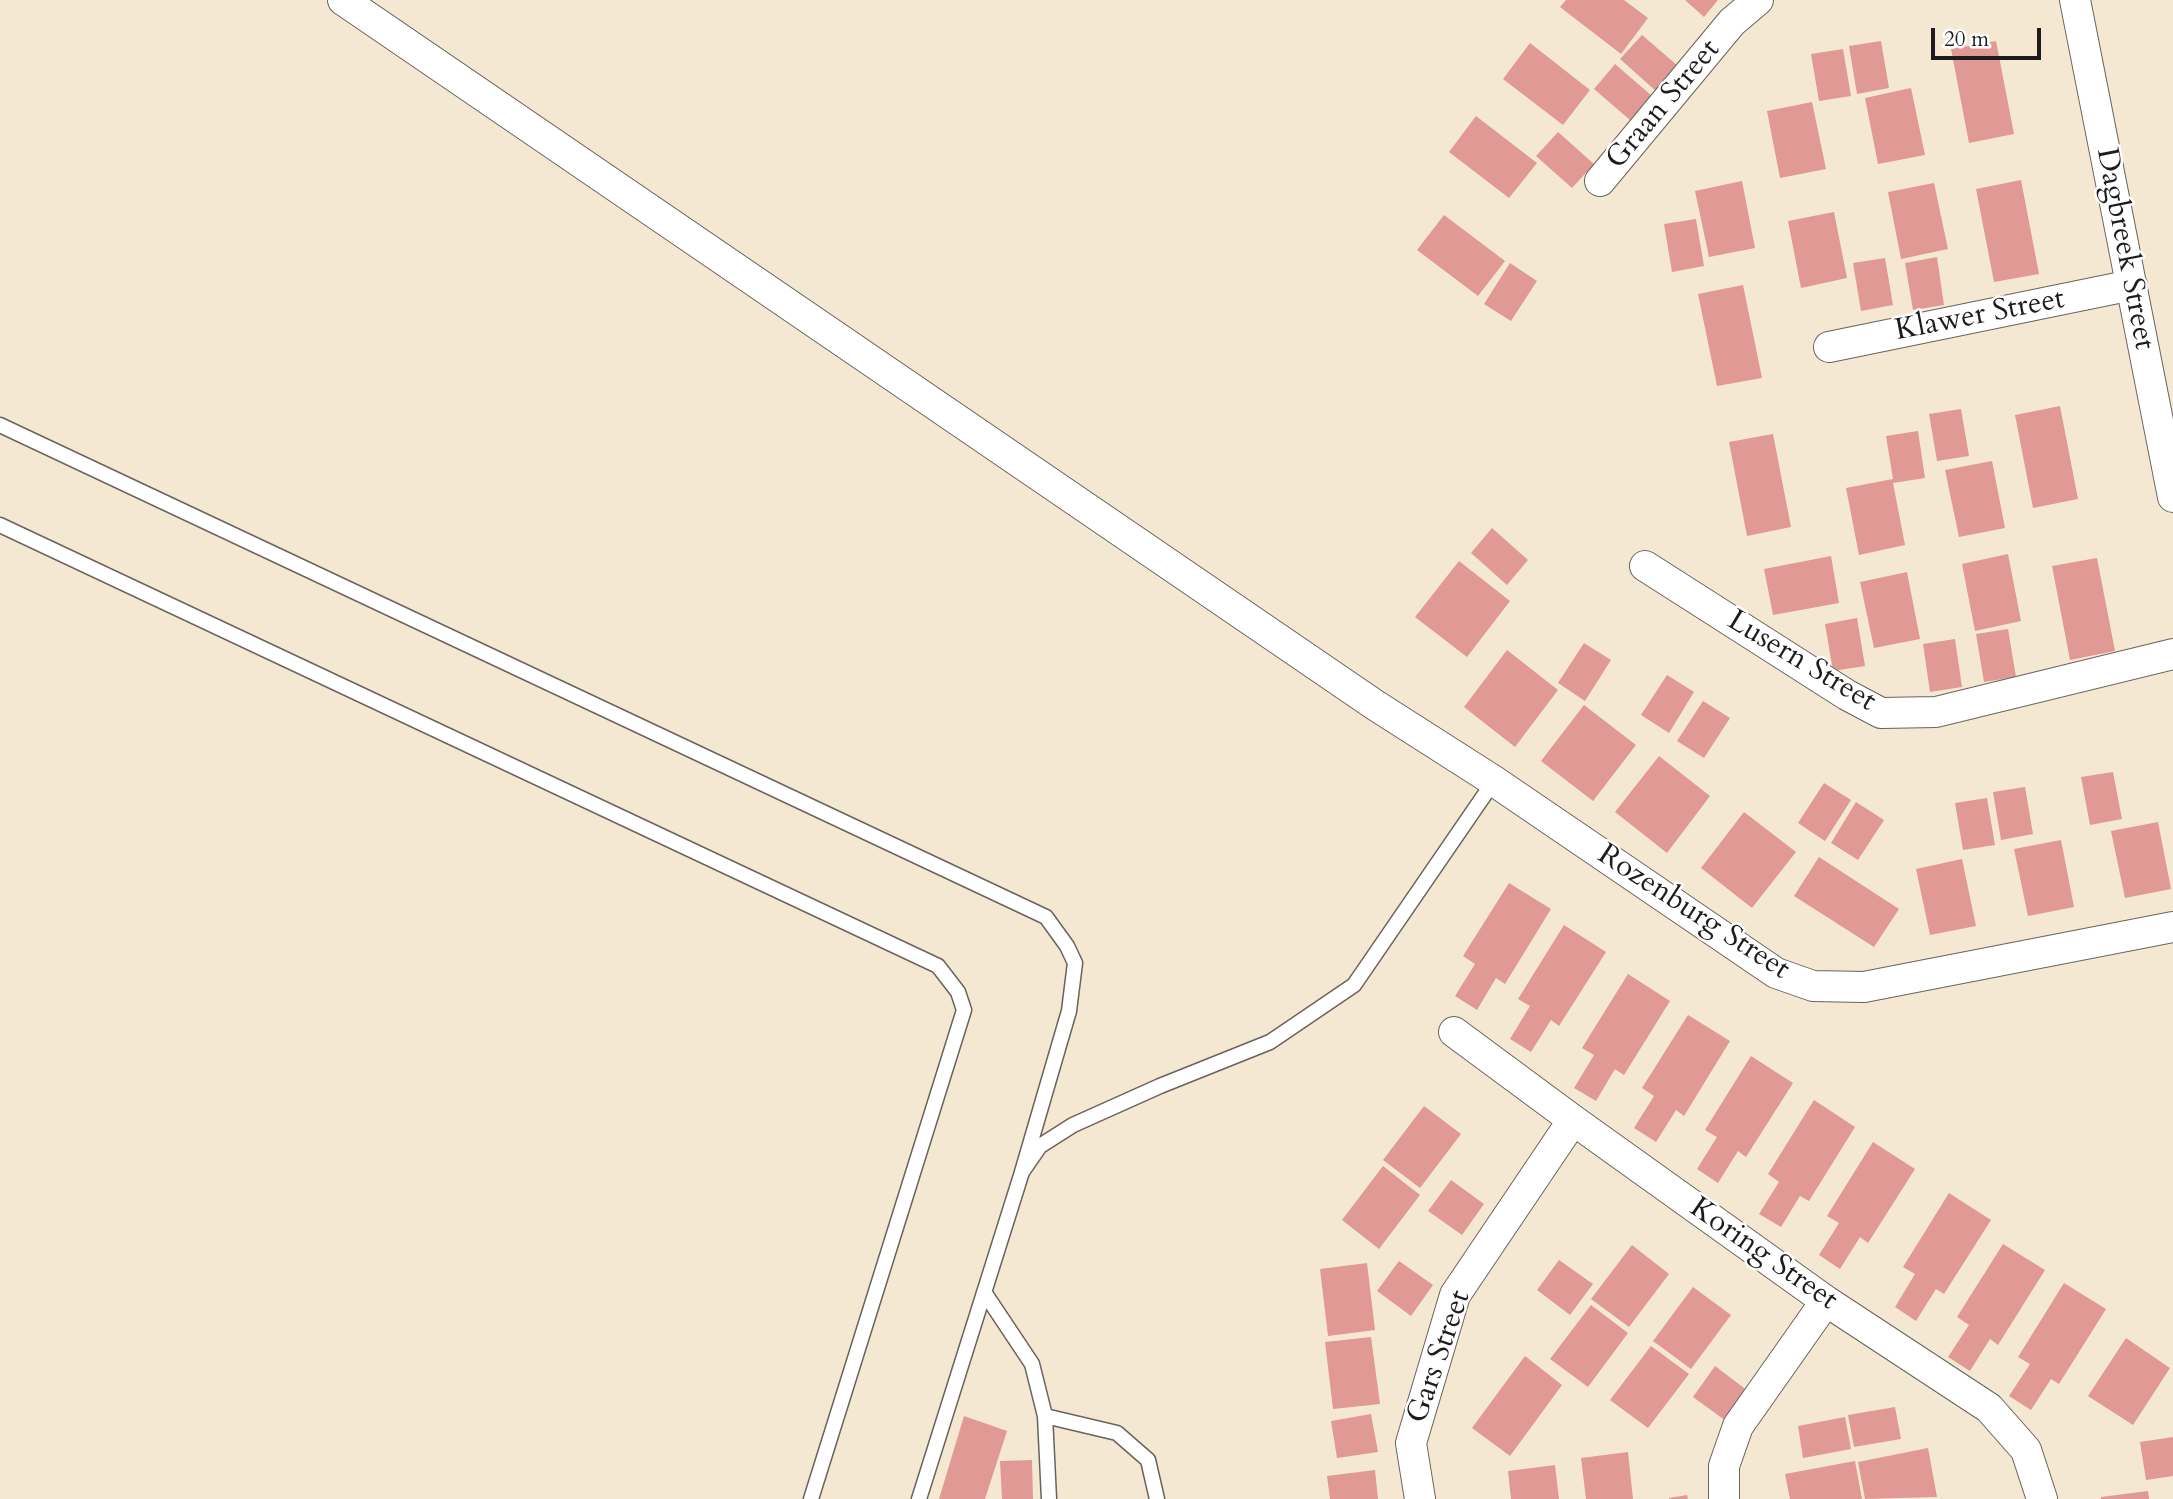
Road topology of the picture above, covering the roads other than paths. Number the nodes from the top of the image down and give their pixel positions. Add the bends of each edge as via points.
1 (343, 0) edge
2 (1758, 0) edge
3 (2075, 0) edge
4 (1600, 181) dead end
5 (2132, 285) junction
6 (1829, 347) dead end
7 (0, 425) edge
8 (2173, 498) edge
9 (0, 525) edge
10 (1645, 566) dead end
11 (2173, 654) edge
12 (1494, 781) junction
13 (2173, 927) edge
14 (1454, 1032) dead end
15 (1573, 1120) junction
16 (1022, 1172) junction
17 (984, 1292) junction
18 (1826, 1301) junction
19 (1045, 1416) junction
20 (811, 1499) edge
21 (919, 1499) edge
22 (1049, 1499) edge
23 (1157, 1499) edge
24 (1420, 1499) edge
25 (1724, 1499) edge
26 (2042, 1499) edge

1 - 12 street, Rozenburg Street via 1375,705
2 - 4 street, Graan Street via 1732,22
3 - 5 street, Dagbreek Street
5 - 6 street, Klawer Street
5 - 8 street, Dagbreek Street
7 - 16 lane via 1046,917 1075,963 1069,1011
9 - 20 lane via 938,966 958,992 964,1010
10 - 11 street, Lusern Street via 1881,713 1936,712
12 - 13 street, Rozenburg Street via 1776,973 1813,986 1864,987
12 - 16 lane via 1354,985 1270,1042 1073,1125 1040,1146
14 - 15 street, Koring Street
15 - 18 street, Koring Street
15 - 24 street, Gars Street via 1455,1295 1411,1443
16 - 17 lane
17 - 19 lane via 1032,1364
17 - 21 lane
18 - 25 street via 1738,1426 1724,1466
18 - 26 street, Koring Street via 1989,1408 2026,1450
19 - 22 lane
19 - 23 lane via 1117,1433 1148,1460

